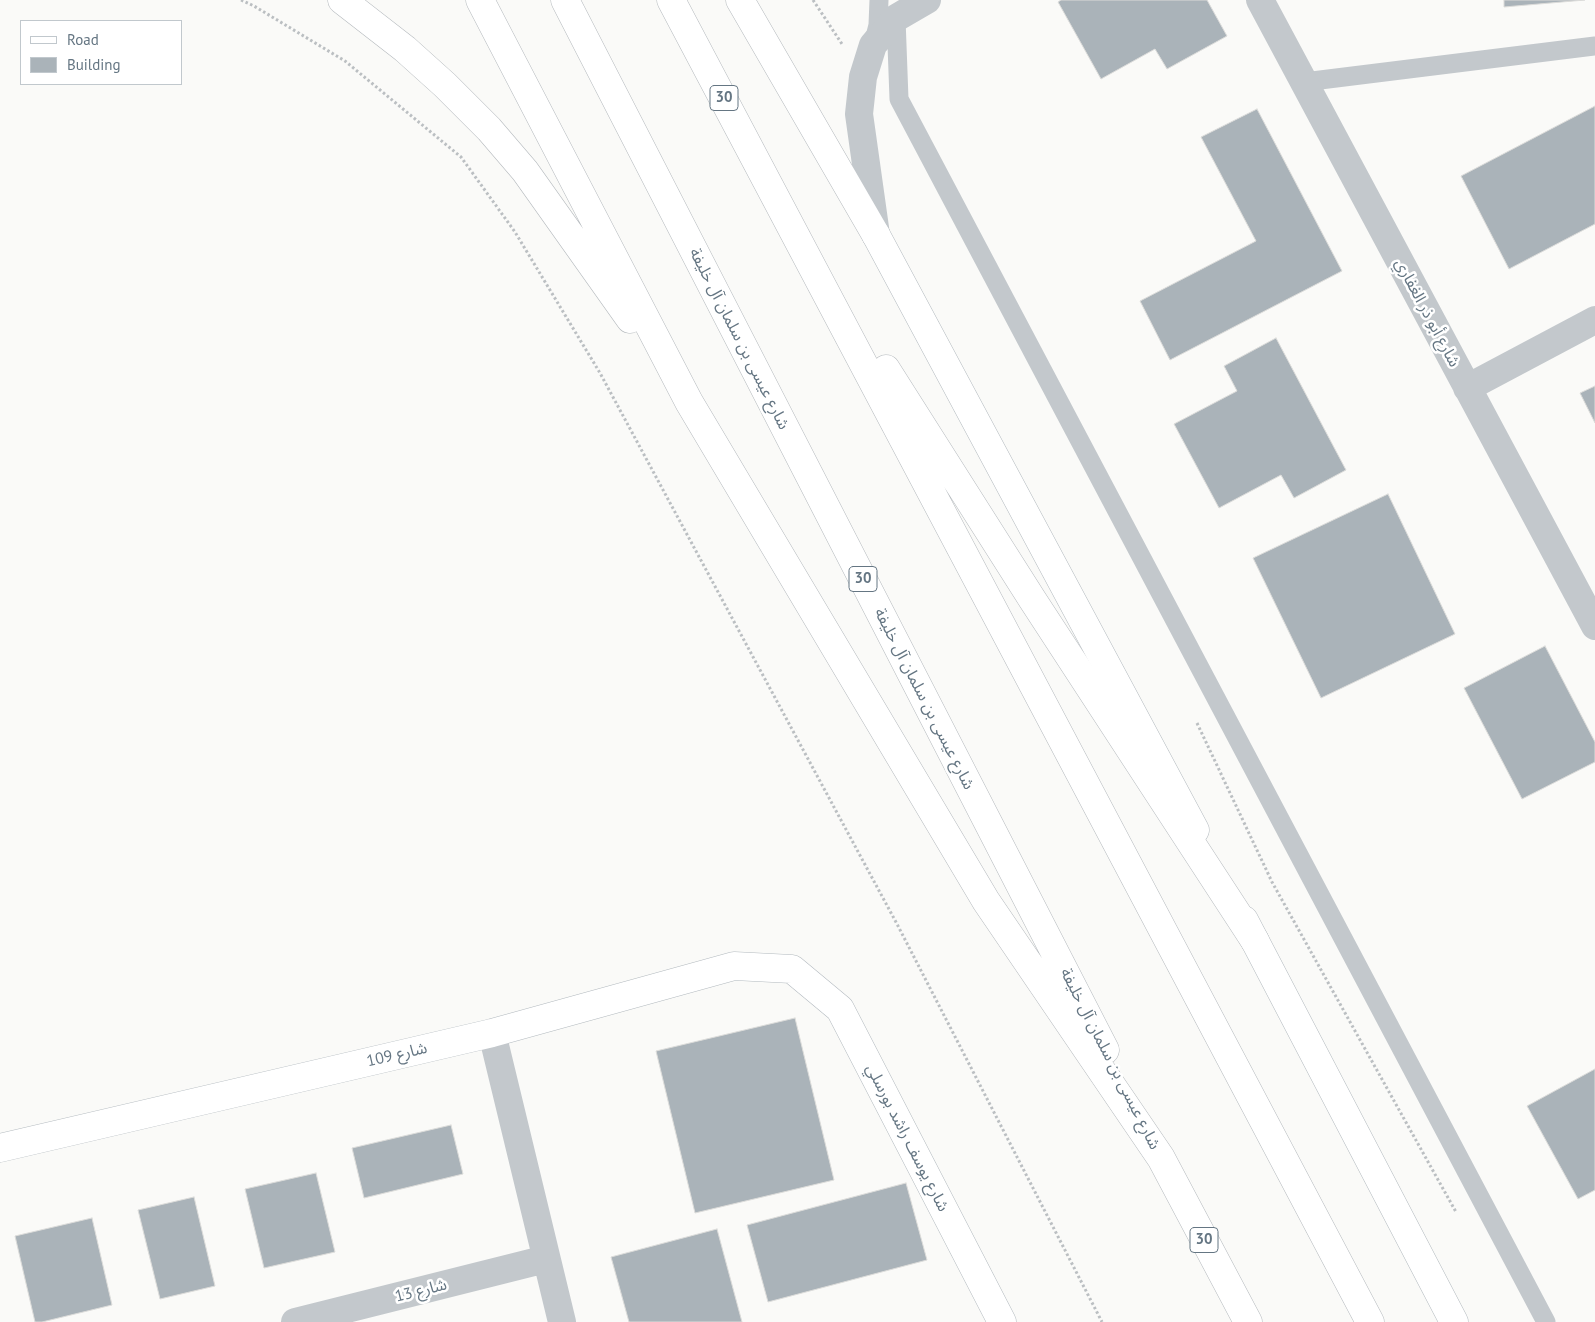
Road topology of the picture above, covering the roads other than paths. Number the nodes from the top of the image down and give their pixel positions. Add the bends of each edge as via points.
1 (342, 0) edge
2 (480, 0) edge
3 (565, 0) edge
4 (671, 0) edge
5 (740, 0) edge
6 (927, 0) edge
7 (1260, 0) edge
8 (888, 9) edge
9 (1595, 46) edge
10 (1304, 82) junction
11 (777, 197) junction
12 (876, 236) junction
13 (1595, 320) edge
14 (1468, 388) junction
15 (689, 402) junction
16 (1595, 626) edge
17 (1254, 941) junction
18 (792, 969) joint
19 (492, 1032) junction
20 (0, 1148) edge
21 (1161, 1158) junction
22 (546, 1259) junction
23 (295, 1322) edge
24 (562, 1322) edge
25 (1002, 1322) edge
26 (1248, 1322) edge
27 (1370, 1322) edge
28 (1454, 1322) edge
29 (1546, 1322) edge

1 - 15 main road via 405,49 489,129 524,171
2 - 15 main road
3 - 21 main road, شارع عيسى بن سلمان آل خليفة / 30
4 - 11 main road, 30
5 - 12 main road
6 - 8 street
7 - 10 street, شارع أبو ذر الغفاري
8 - 12 street via 863,77 859,114
8 - 29 lane via 899,98
9 - 10 lane
10 - 14 street, شارع أبو ذر الغفاري
11 - 17 main road
11 - 27 main road, 30
12 - 17 main road
13 - 14 street
14 - 16 street, شارع أبو ذر الغفاري
15 - 21 main road via 986,901
17 - 28 main road
18 - 19 main road, شارع 109 via 734,966
18 - 25 main road, شارع يوسف راشد بورسلي via 840,1009
19 - 20 main road, شارع 109
19 - 22 street
21 - 26 main road, 30
22 - 23 street, شارع 13
22 - 24 street

